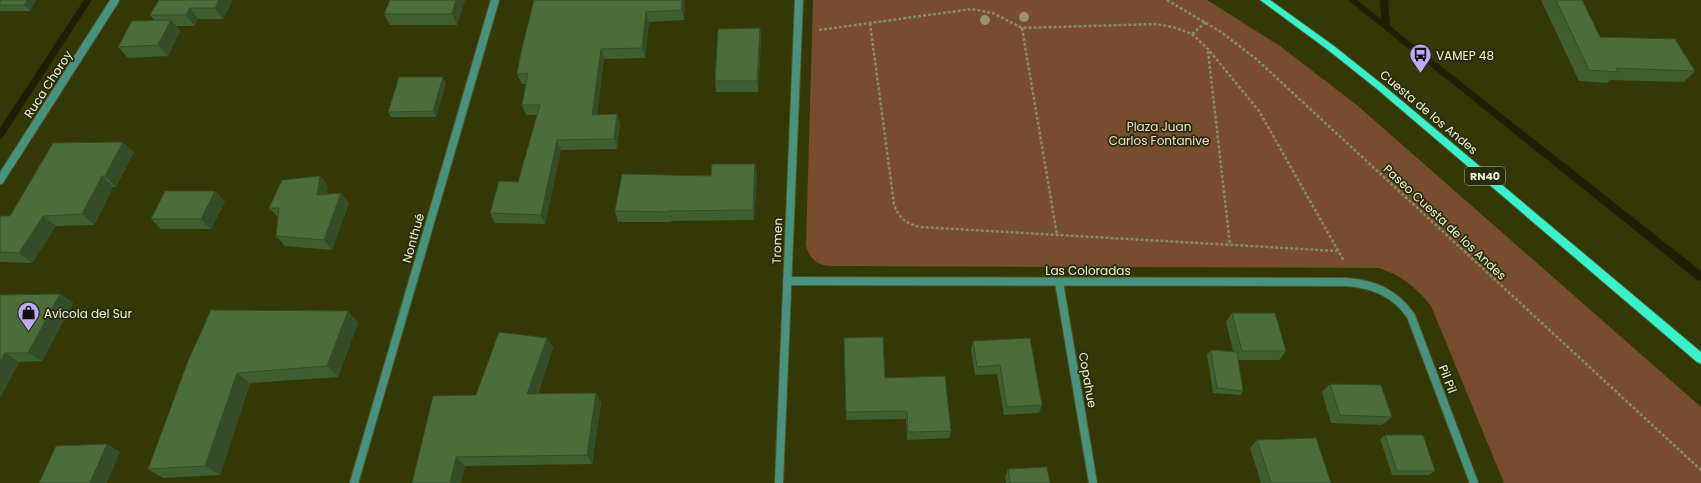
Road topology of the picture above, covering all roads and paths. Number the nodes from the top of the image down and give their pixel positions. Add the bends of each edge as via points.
1 (115, 0) edge
2 (495, 0) edge
3 (799, 0) edge
4 (1167, 0) edge
5 (1264, 0) edge
6 (1206, 22) junction
7 (870, 23) junction
8 (1022, 28) junction
9 (812, 31) dead end
10 (1192, 34) junction
11 (1208, 49) junction
12 (0, 180) edge
13 (1056, 235) junction
14 (1230, 245) junction
15 (1338, 251) junction
16 (1347, 267) dead end
17 (787, 281) junction
18 (1060, 282) junction
19 (1387, 292) joint
20 (1701, 359) edge
21 (1701, 470) edge
22 (354, 483) edge
23 (779, 483) edge
24 (1093, 483) edge
25 (1474, 483) edge

1 - 12 street, Ruca Choroy
2 - 22 street, Nonthué
3 - 17 street, Tromen
4 - 6 path, Paseo Cuesta de los Andes
5 - 20 main road, Cuesta de los Andes / RN40 via 1330,48 1409,111
6 - 10 path
6 - 21 path, Paseo Cuesta de los Andes via 1255,58
7 - 8 path via 972,9 993,13
7 - 9 path
7 - 13 path via 894,204 902,219 920,227
8 - 10 path via 1156,24
8 - 13 path
10 - 11 path
11 - 14 path
11 - 15 path via 1263,118
13 - 14 path
14 - 15 path
15 - 16 path
17 - 18 street, Las Coloradas
17 - 23 street, Tromen
18 - 19 street, Las Coloradas via 1346,282 1367,284
18 - 24 street, Copahue
19 - 25 street, Pil Pil via 1405,307 1411,316

